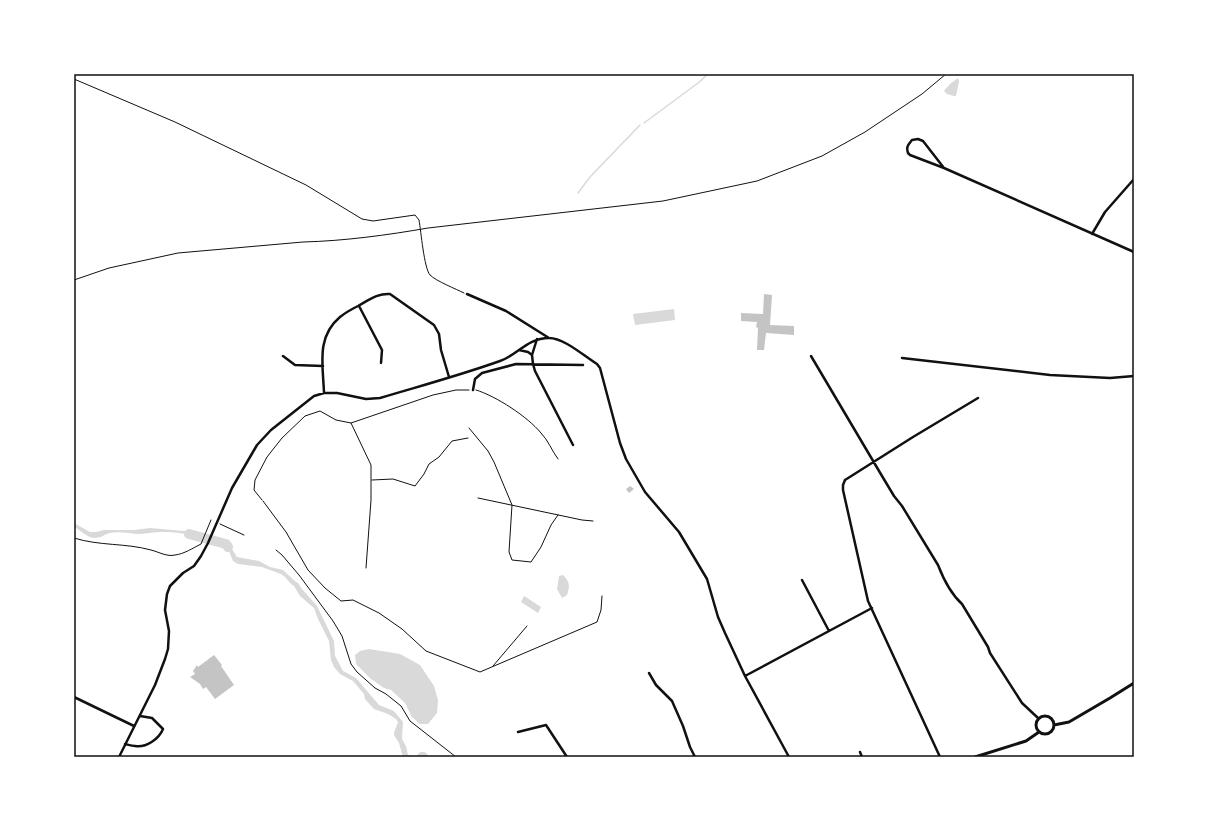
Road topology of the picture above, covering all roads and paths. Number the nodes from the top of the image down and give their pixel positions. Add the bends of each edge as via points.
1 (946, 74) edge
2 (74, 79) edge
3 (944, 168) junction
4 (1134, 179) edge
5 (1092, 234) junction
6 (1134, 252) edge
7 (74, 280) edge
8 (467, 294) joint
9 (359, 306) junction
10 (550, 338) junction
11 (537, 339) junction
12 (518, 350) junction
13 (532, 355) junction
14 (283, 356) dead end
15 (811, 356) dead end
16 (902, 358) dead end
17 (382, 363) dead end
18 (533, 364) junction
19 (583, 365) dead end
20 (323, 366) junction
21 (1134, 376) edge
22 (449, 377) junction
23 (473, 390) junction
24 (324, 393) junction
25 (978, 398) dead end
26 (351, 423) junction
27 (469, 428) dead end
28 (468, 438) dead end
29 (573, 445) dead end
30 (558, 459) dead end
31 (873, 462) junction
32 (371, 480) junction
33 (478, 498) dead end
34 (512, 505) junction
35 (558, 515) junction
36 (211, 520) dead end
37 (593, 520) dead end
38 (220, 523) dead end
39 (244, 535) dead end
40 (74, 538) edge
41 (276, 550) dead end
42 (366, 568) dead end
43 (802, 580) dead end
44 (602, 596) dead end
45 (872, 608) junction
46 (527, 626) dead end
47 (830, 631) junction
48 (493, 667) junction
49 (649, 673) dead end
50 (745, 676) junction
51 (1134, 683) edge
52 (74, 697) edge
53 (140, 716) junction
54 (1038, 718) junction
55 (1054, 725) junction
56 (134, 726) junction
57 (518, 732) dead end
58 (1039, 732) junction
59 (126, 744) junction
60 (860, 752) dead end
61 (119, 757) edge
62 (456, 757) edge
63 (567, 757) edge
64 (695, 757) edge
65 (789, 757) edge
66 (862, 757) edge
67 (940, 757) edge
68 (975, 757) edge

1 - 7 path via 922,94 865,132 822,156 757,182 663,201 324,241 178,253 109,268
2 - 8 path via 175,122 306,185 362,219 373,221 415,215 419,220 426,266 430,275
3 - 3 street via 910,155 908,145 912,140 918,139 923,142
3 - 5 street
4 - 5 street via 1105,212
5 - 6 street
8 - 10 street via 506,311
9 - 17 street via 382,350
9 - 20 street via 341,316 325,335 322,346
9 - 22 street via 374,296 390,294 434,325 439,334
10 - 11 street
10 - 50 street via 567,344 600,368 626,459 645,492 679,532 707,579 718,617
11 - 12 street
11 - 13 street
12 - 13 street
12 - 22 street via 502,360
13 - 18 street
14 - 20 street via 295,365
15 - 31 street
16 - 21 street via 1050,375 1110,378
18 - 19 street
18 - 23 street via 516,364 482,373 475,379
18 - 29 street
20 - 24 street
22 - 24 street via 380,398 366,399
23 - 26 path via 456,390 433,395
23 - 30 path via 516,411 542,433
24 - 53 street via 314,396 271,430 257,445 232,488 201,556 194,566 170,586 165,610 169,631 168,649 162,669
25 - 31 street
26 - 32 path via 370,465
26 - 48 path via 336,420 320,411 305,416 267,457 255,480 254,490 286,532 308,570 341,601 353,600 379,613 402,629 426,651 480,672
27 - 34 path via 488,451
28 - 32 path via 452,441 439,457 429,464 415,486 393,479
31 - 45 street via 845,480 843,485 868,601
31 - 54 street via 1011,687 1022,703
32 - 42 path
33 - 34 path
34 - 35 path
34 - 35 path via 509,552 512,560 531,562
35 - 37 path
36 - 40 path via 201,543 169,556 131,546
38 - 39 path
41 - 62 path via 299,575 333,621 342,636 351,664 357,672 401,706 410,721
43 - 47 street
44 - 48 path via 602,610 597,622
45 - 47 street
45 - 67 street
46 - 48 path
47 - 50 street
49 - 64 street via 656,685 672,701
50 - 65 street
51 - 55 street via 1069,722
52 - 56 street
53 - 56 street
53 - 59 street via 152,718 163,729 162,733 146,745 136,747
54 - 55 street via 1048,716
54 - 58 street via 1035,725
55 - 58 street via 1049,734
56 - 59 street
57 - 63 street via 546,725
58 - 68 street via 1026,741
59 - 61 street
60 - 66 street

